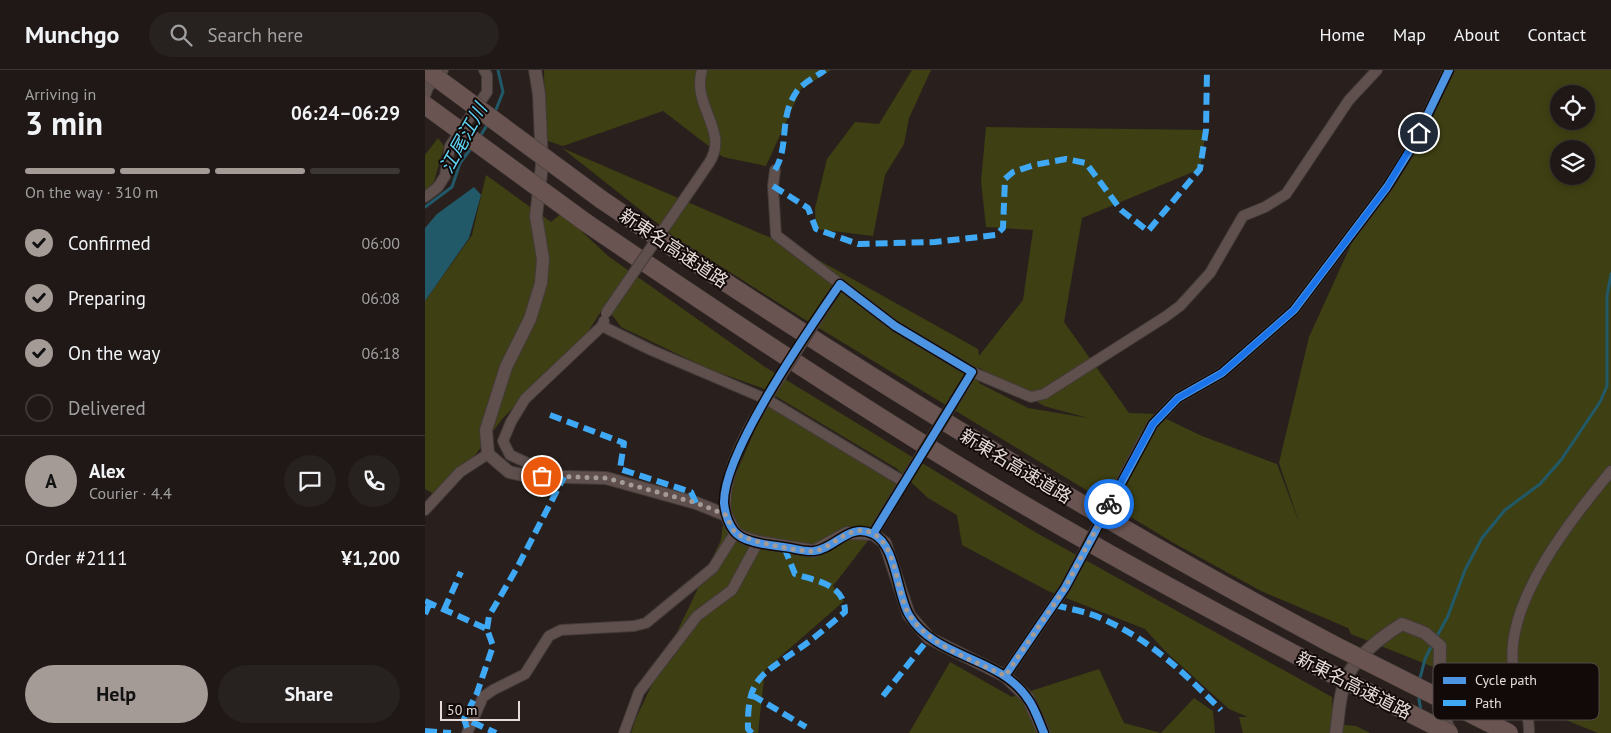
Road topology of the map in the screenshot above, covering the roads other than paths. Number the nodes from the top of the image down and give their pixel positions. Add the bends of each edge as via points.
1 (426, 70) edge
2 (443, 70) edge
3 (484, 70) edge
4 (535, 70) edge
5 (702, 70) edge
6 (1377, 70) edge
7 (1449, 70) edge
8 (425, 93) edge
9 (425, 105) edge
10 (775, 170) dead end
11 (425, 197) edge
12 (837, 288) junction
13 (602, 326) junction
14 (970, 377) junction
15 (768, 396) junction
16 (488, 454) junction
17 (1611, 471) edge
18 (558, 477) junction
19 (907, 478) junction
20 (425, 510) edge
21 (726, 515) junction
22 (735, 533) junction
23 (873, 534) junction
24 (758, 542) junction
25 (1440, 663) edge
26 (1513, 663) edge
27 (1005, 676) junction
28 (1433, 695) edge
29 (1444, 720) edge
30 (1483, 720) edge
31 (1529, 720) edge
32 (467, 733) edge
33 (624, 733) edge
34 (1044, 733) edge
35 (1336, 733) edge
36 (1450, 733) edge
37 (1509, 733) edge
38 (1529, 733) edge

1 - 28 highway, 新東名高速道路, bridge via 602,200 957,431 1216,582
2 - 8 street
3 - 11 street via 487,92 450,146 445,176 439,187
4 - 16 street via 542,165 536,216 543,259 541,283 530,319 503,376 486,430
5 - 13 street, bridge via 698,81 701,99 717,137 716,153 606,313
6 - 14 street via 1333,122 1286,194 1243,216 1210,273 1165,317 1044,394 1031,397
7 - 27 street, bridge via 1415,140 1387,187 1294,310 1222,373 1178,398 1153,424 1065,588
9 - 36 highway, 新東名高速道路, bridge via 585,222 713,310 936,453 1129,565 1328,672
10 - 12 street via 776,235
12 - 14 street
12 - 15 street, bridge
13 - 15 street via 651,350
13 - 18 street via 525,400 503,441 510,455
14 - 19 street, bridge
15 - 19 street
15 - 21 street via 735,457 724,501
16 - 18 street via 509,472
16 - 20 street via 460,472
17 - 26 street via 1551,553 1522,605 1514,634
18 - 21 street via 606,478 697,503
19 - 23 street
21 - 22 street
22 - 24 street
22 - 32 street via 713,568 646,623 561,630 549,636 525,674 483,698
23 - 24 street via 847,532 814,551
23 - 27 street via 885,543 909,615 929,638
24 - 33 street via 732,590 697,616 639,692
25 - 35 street via 1440,646 1425,634 1402,624 1382,637 1348,675
27 - 34 street via 1028,698
29 - 36 street
30 - 37 highway, 新東名高速道路, bridge
31 - 38 street

